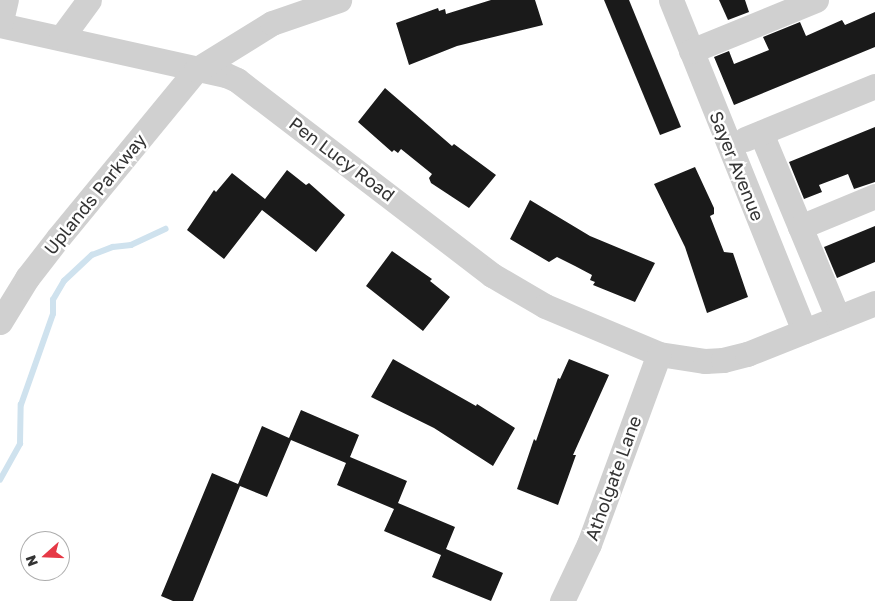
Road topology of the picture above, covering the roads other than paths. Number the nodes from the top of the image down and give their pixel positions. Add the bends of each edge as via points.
1 (6, 0) edge
2 (89, 0) edge
3 (339, 0) edge
4 (671, 0) edge
5 (816, 0) edge
6 (0, 25) edge
7 (61, 38) junction
8 (691, 51) junction
9 (196, 70) junction
10 (875, 86) edge
11 (761, 133) junction
12 (729, 146) junction
13 (875, 196) edge
14 (800, 227) junction
15 (875, 303) edge
16 (838, 318) junction
17 (0, 322) edge
18 (804, 331) junction
19 (659, 354) junction
20 (562, 601) edge

1 - 6 street
2 - 7 street
3 - 9 street, Uplands Parkway via 272,24
4 - 8 street, Sayer Avenue
5 - 8 street
6 - 7 street, Pen Lucy Road
7 - 9 street, Pen Lucy Road
8 - 12 street, Sayer Avenue
9 - 17 street, Uplands Parkway via 37,264
9 - 19 street, Pen Lucy Road via 237,80 501,280 545,306
10 - 11 street
11 - 12 street
11 - 14 street
12 - 18 street, Sayer Avenue
13 - 14 street
14 - 16 street
15 - 16 street, Pen Lucy Road
16 - 18 street, Pen Lucy Road
18 - 19 street, Pen Lucy Road via 723,360 705,361
19 - 20 street, Atholgate Lane via 589,544

